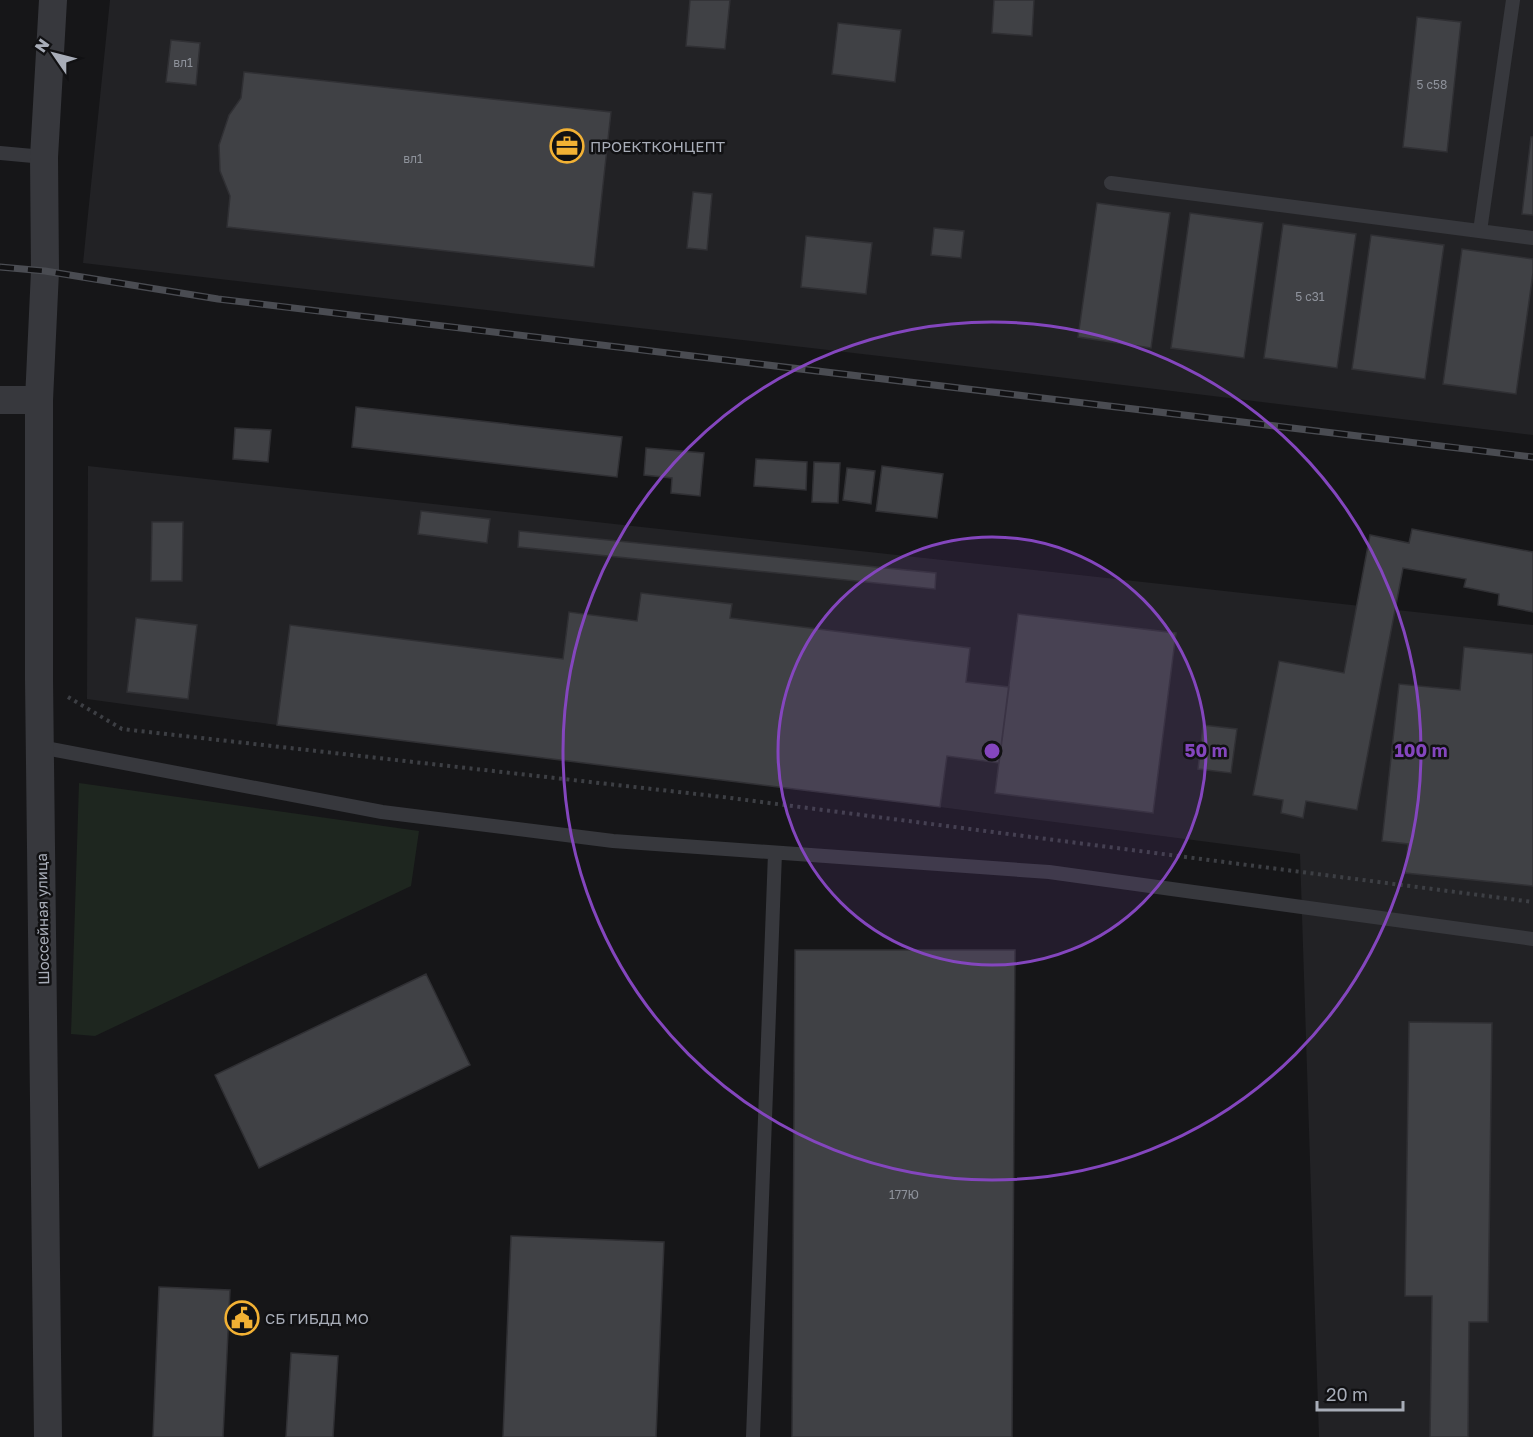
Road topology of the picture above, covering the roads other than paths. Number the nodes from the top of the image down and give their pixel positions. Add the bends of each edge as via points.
1 (53, 0) edge
2 (1513, 0) edge
3 (0, 153) edge
4 (44, 157) junction
5 (1110, 183) dead end
6 (1480, 231) junction
7 (1533, 238) edge
8 (0, 400) edge
9 (39, 400) junction
10 (40, 747) junction
11 (775, 853) junction
12 (1533, 939) edge
13 (48, 1437) edge
14 (753, 1437) edge

1 - 4 street, Шоссейная улица
2 - 6 lane
3 - 4 lane
4 - 9 street, Шоссейная улица via 45,271
5 - 6 lane
6 - 7 lane
8 - 9 street
9 - 10 street, Шоссейная улица
10 - 11 lane via 382,812 613,841
10 - 13 street, Шоссейная улица
11 - 12 lane via 1049,872
11 - 14 lane

